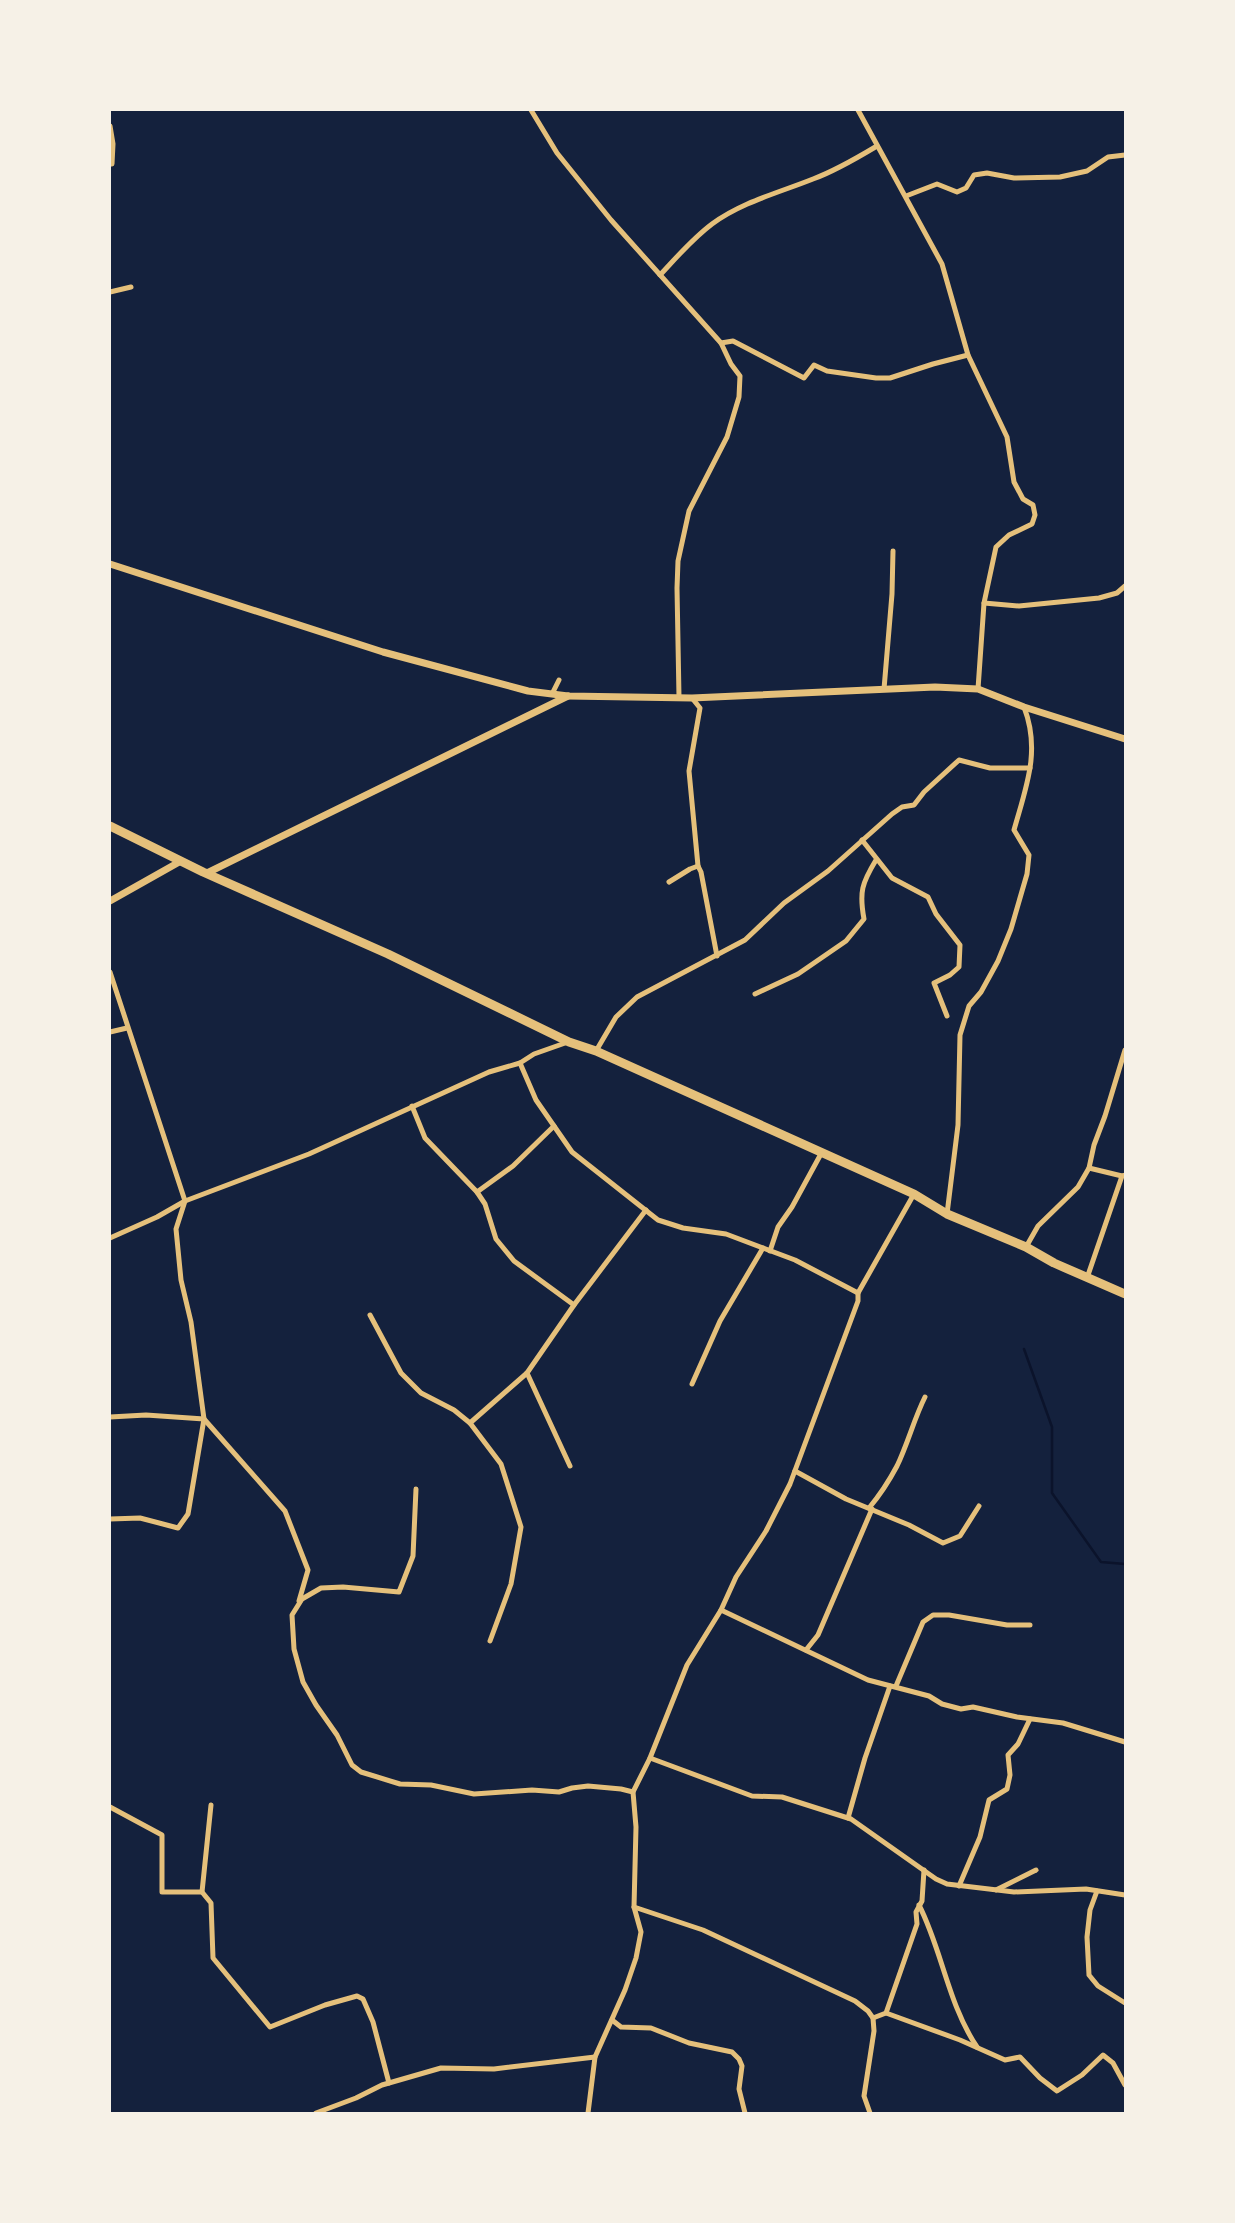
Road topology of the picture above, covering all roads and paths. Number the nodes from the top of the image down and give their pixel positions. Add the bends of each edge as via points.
1 (531, 110) edge
2 (858, 110) edge
3 (110, 126) edge
4 (878, 146) junction
5 (1125, 155) edge
6 (112, 164) dead end
7 (906, 196) junction
8 (660, 275) junction
9 (131, 287) dead end
10 (110, 292) edge
11 (721, 343) junction
12 (968, 354) junction
13 (893, 551) dead end
14 (110, 564) edge
15 (1125, 586) edge
16 (984, 603) junction
17 (559, 680) dead end
18 (884, 689) junction
19 (978, 689) junction
20 (552, 694) junction
21 (568, 696) junction
22 (680, 697) junction
23 (692, 698) junction
24 (1024, 707) junction
25 (1125, 738) edge
26 (1030, 768) junction
27 (110, 826) edge
28 (862, 840) junction
29 (876, 860) junction
30 (181, 861) junction
31 (698, 866) junction
32 (207, 873) junction
33 (669, 882) dead end
34 (110, 901) edge
35 (717, 956) junction
36 (110, 972) edge
37 (755, 994) dead end
38 (948, 1016) dead end
39 (128, 1028) junction
40 (110, 1032) edge
41 (569, 1042) junction
42 (1125, 1050) edge
43 (596, 1051) junction
44 (520, 1063) junction
45 (412, 1106) junction
46 (554, 1126) junction
47 (822, 1152) junction
48 (1089, 1168) junction
49 (1123, 1176) edge
50 (477, 1192) junction
51 (914, 1194) junction
52 (185, 1201) junction
53 (646, 1210) junction
54 (947, 1214) junction
55 (110, 1238) edge
56 (1026, 1247) junction
57 (763, 1248) junction
58 (770, 1251) junction
59 (1087, 1278) junction
60 (858, 1293) junction
61 (1125, 1294) edge
62 (574, 1305) junction
63 (370, 1315) dead end
64 (527, 1373) junction
65 (692, 1384) dead end
66 (926, 1397) dead end
67 (110, 1417) edge
68 (204, 1419) junction
69 (470, 1423) junction
70 (570, 1466) dead end
71 (795, 1472) junction
72 (416, 1489) dead end
73 (979, 1506) dead end
74 (870, 1509) junction
75 (110, 1519) edge
76 (298, 1604) junction
77 (721, 1610) junction
78 (1030, 1625) dead end
79 (490, 1641) dead end
80 (806, 1650) junction
81 (893, 1686) junction
82 (1030, 1719) junction
83 (1125, 1742) edge
84 (650, 1758) junction
85 (632, 1792) junction
86 (212, 1805) dead end
87 (110, 1807) edge
88 (848, 1818) junction
89 (924, 1870) junction
90 (1036, 1870) dead end
91 (958, 1886) junction
92 (996, 1890) junction
93 (1097, 1891) junction
94 (202, 1892) junction
95 (1125, 1895) edge
96 (919, 1905) junction
97 (634, 1907) junction
98 (1125, 2003) edge
99 (886, 2013) junction
100 (873, 2018) junction
101 (612, 2020) junction
102 (977, 2048) junction
103 (595, 2057) junction
104 (1124, 2076) edge
105 (389, 2082) junction
106 (1125, 2085) edge
107 (316, 2113) edge
108 (588, 2113) edge
109 (745, 2113) edge
110 (870, 2113) edge

1 - 8 street via 557,153
2 - 4 street
3 - 6 street
4 - 7 street
4 - 8 street via 813,179 776,191 729,213 686,246
5 - 7 street via 1108,157 1087,171 1060,177 1014,178 987,173 974,175 966,188 957,192 937,184
7 - 12 street via 942,264
8 - 11 street
9 - 10 street
11 - 12 street via 733,341 804,378 814,365 827,371 890,378
11 - 22 street via 740,376 739,396 727,436 689,511 678,561
12 - 16 street via 1008,437 1014,482 1023,499 1033,505 1034,515 1032,524 1009,535 996,547
13 - 18 street
14 - 20 street via 383,652 528,691
15 - 16 street via 1117,593 1099,598 1019,606
16 - 19 street
17 - 20 street
18 - 19 street
18 - 23 street
19 - 24 street
20 - 21 street
21 - 22 street
21 - 32 street
22 - 23 street
23 - 31 street via 700,708 689,771
24 - 25 street
24 - 26 street via 1030,723
26 - 28 street via 990,768 959,760 914,805 902,807
26 - 54 street via 1014,830 1029,855 1027,874 998,961 981,992 969,1006 960,1035 958,1125
27 - 30 main road
28 - 29 street
28 - 35 street via 828,871 784,903 745,940
29 - 37 street via 864,880 860,897 864,919 846,941 798,974
29 - 38 street via 892,878 928,897 936,914 960,945 959,967 934,983
30 - 32 main road
30 - 34 street
31 - 33 street
31 - 35 street via 702,872
32 - 41 main road via 388,954
35 - 43 street via 637,997 616,1017
36 - 39 street
39 - 40 street
39 - 52 street
41 - 43 main road
41 - 44 street via 534,1054
42 - 48 street
43 - 47 main road
44 - 45 street via 489,1072
44 - 46 street via 536,1100
45 - 50 street via 426,1138
45 - 52 street via 309,1154
46 - 50 street via 513,1166
46 - 53 street via 572,1152
47 - 51 main road
47 - 58 street via 778,1227
48 - 49 street
48 - 56 street via 1078,1187 1038,1226
49 - 59 street
50 - 62 street via 485,1204 496,1239 514,1261
51 - 54 main road
51 - 60 street
52 - 55 street
52 - 68 street via 176,1229
53 - 57 street via 658,1220 683,1228 726,1234
53 - 62 street
54 - 56 main road
56 - 59 main road
57 - 58 street
57 - 65 street via 720,1321
58 - 60 street via 795,1260
59 - 61 main road
60 - 71 street via 842,1349
62 - 64 street
63 - 69 street via 401,1373 422,1393 454,1410
64 - 69 street
64 - 70 street
66 - 74 street via 898,1464
67 - 68 street via 146,1415
68 - 75 street via 188,1514 178,1528 140,1518
68 - 76 street via 285,1511 308,1570
69 - 79 street via 501,1464 521,1527 511,1584
71 - 74 street
71 - 77 street
72 - 76 street via 413,1556 399,1592 321,1588
73 - 74 street via 960,1536 943,1543
74 - 80 street via 818,1635
76 - 85 street via 292,1615 294,1649 300,1675 337,1734 352,1765 361,1772 400,1784 431,1785 474,1794 559,1792 588,1786
77 - 80 street
77 - 84 street via 687,1665
78 - 81 street via 933,1615 923,1622
80 - 81 street via 868,1680
81 - 82 street via 961,1709 973,1707
81 - 88 street via 864,1758
82 - 83 street via 1063,1723
82 - 91 street via 1018,1744 1008,1755 1010,1775 1007,1789 989,1800 980,1837
84 - 85 street
84 - 88 street via 752,1796 782,1797
85 - 97 street via 636,1827
86 - 94 street
87 - 94 street via 162,1836 162,1892
88 - 89 street
89 - 91 street via 941,1881
89 - 96 street via 922,1902
90 - 92 street
91 - 92 street
92 - 93 street
93 - 95 street
93 - 98 street via 1090,1910 1087,1937 1089,1975 1098,1986
94 - 105 street via 211,1903 213,1958 270,2027 357,1996 363,2000 373,2022
96 - 99 street via 915,1932
96 - 102 street via 962,2020
97 - 100 street via 703,1930 855,2001
97 - 101 street via 641,1932 636,1958
99 - 100 street
99 - 102 street
100 - 110 street via 864,2096
101 - 103 street
101 - 109 street via 621,2027 651,2028 689,2043 732,2052 742,2066 739,2089
102 - 104 street via 1005,2060 1020,2057 1057,2091 1104,2055
103 - 105 street via 494,2069 441,2068
103 - 108 street
104 - 106 street
105 - 107 street

